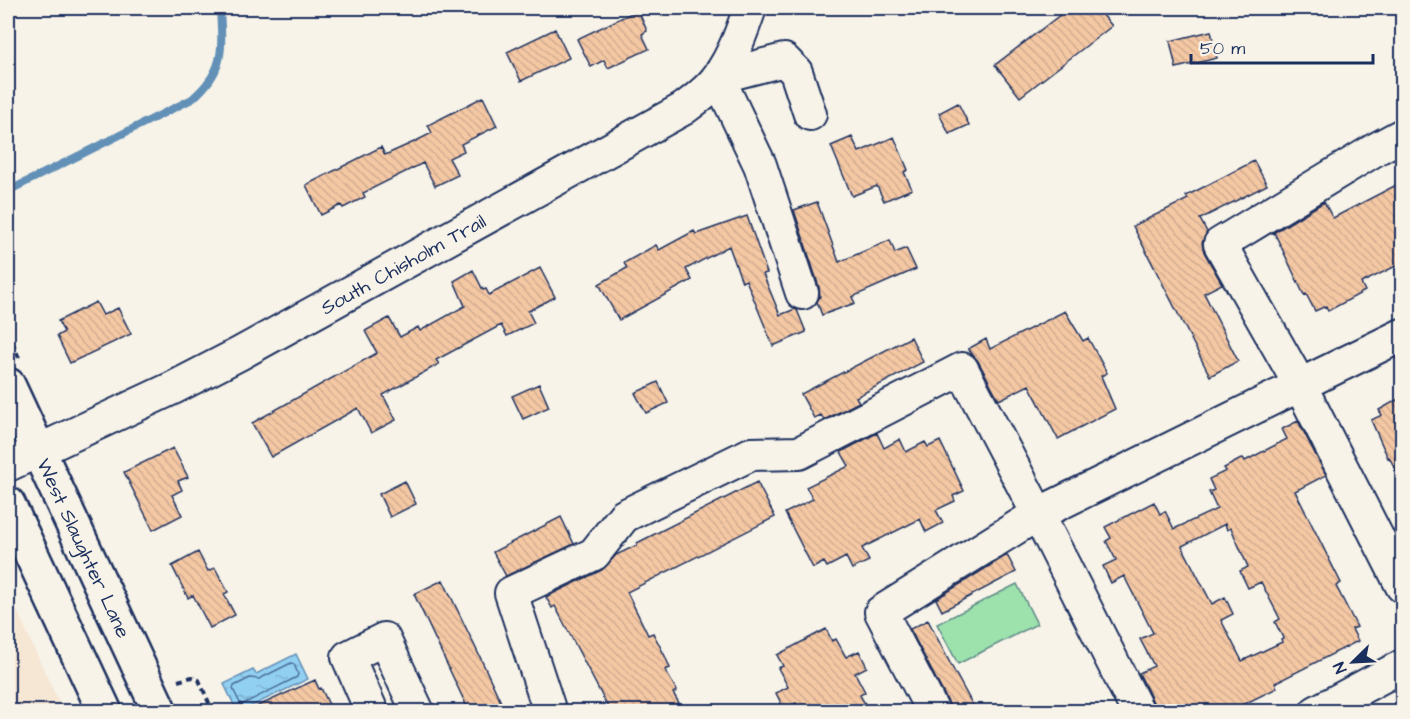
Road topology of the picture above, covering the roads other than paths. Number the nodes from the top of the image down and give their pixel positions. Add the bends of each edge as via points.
1 (750, 8) edge
2 (718, 77) junction
3 (810, 114) dead end
4 (1402, 135) edge
5 (802, 293) dead end
6 (1402, 335) edge
7 (8, 385) edge
8 (1300, 385) junction
9 (38, 451) junction
10 (8, 465) edge
11 (8, 504) edge
12 (1038, 514) junction
13 (1402, 586) edge
14 (1402, 666) edge
15 (105, 711) edge
16 (160, 711) edge
17 (372, 711) edge
18 (418, 711) edge
19 (550, 711) edge
20 (933, 711) edge
21 (1138, 711) edge
22 (1316, 711) edge

1 - 2 street, South Chisholm Trail
2 - 3 street via 784,60 796,72
2 - 5 street via 760,165
2 - 9 street, South Chisholm Trail via 683,109 633,139 239,354
4 - 8 street via 1220,244
6 - 8 street
7 - 9 main road, West Slaughter Lane
8 - 12 street
8 - 13 street
9 - 10 street, South Chisholm Trail
9 - 16 main road, West Slaughter Lane
11 - 15 main road
12 - 19 street via 962,369 799,453 751,454 624,516 594,554 511,593
12 - 20 street via 881,612
12 - 21 street
14 - 22 street
17 - 18 street via 348,657 384,639

